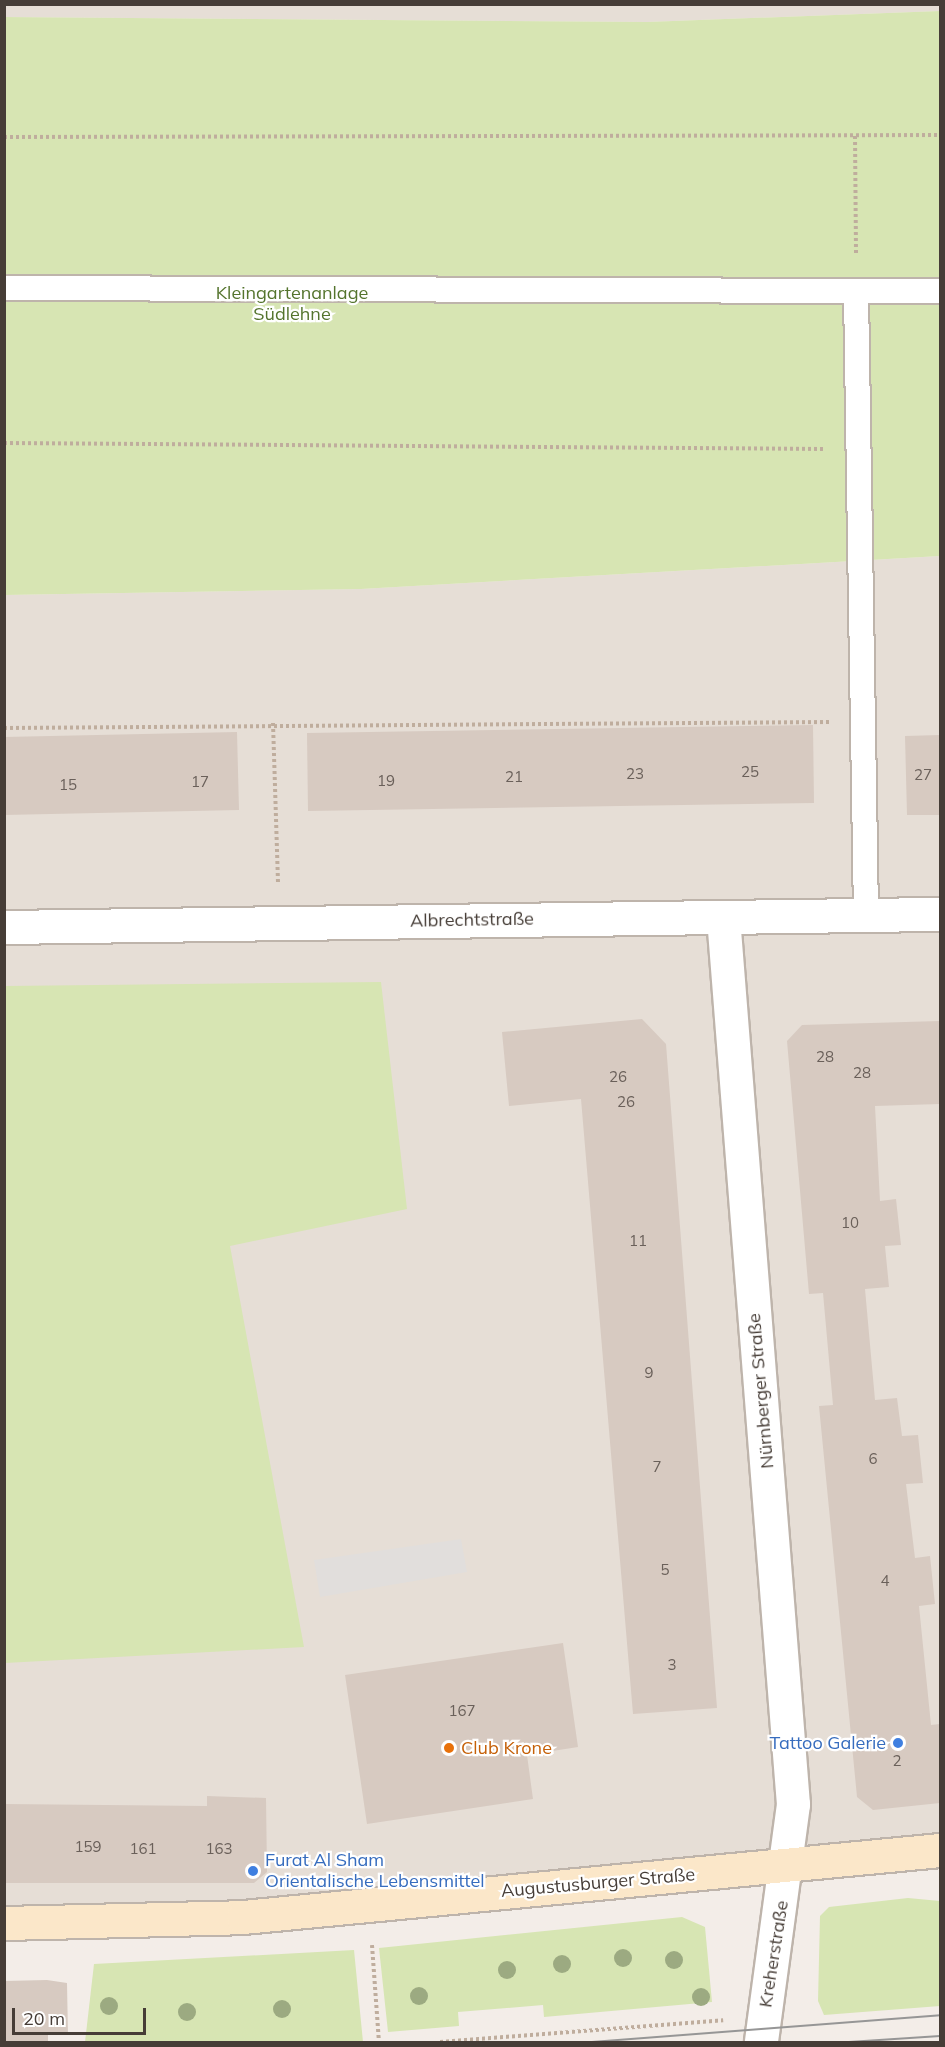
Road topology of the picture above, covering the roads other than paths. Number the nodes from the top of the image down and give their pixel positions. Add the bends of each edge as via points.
1 (4, 288) edge
2 (856, 291) junction
3 (940, 291) edge
4 (940, 914) edge
5 (866, 915) junction
6 (723, 917) junction
7 (4, 927) edge
8 (940, 1850) edge
9 (787, 1865) junction
10 (4, 1923) edge
11 (761, 2043) edge

1 - 2 lane
2 - 3 lane
2 - 5 lane
4 - 5 street, Albrechtstraße
5 - 6 street, Albrechtstraße
6 - 7 street, Albrechtstraße
6 - 9 street, Nürnberger Straße via 793,1804
8 - 9 main road, Augustusburger Straße
9 - 10 main road, Augustusburger Straße via 243,1917
9 - 11 street, Kreherstraße

